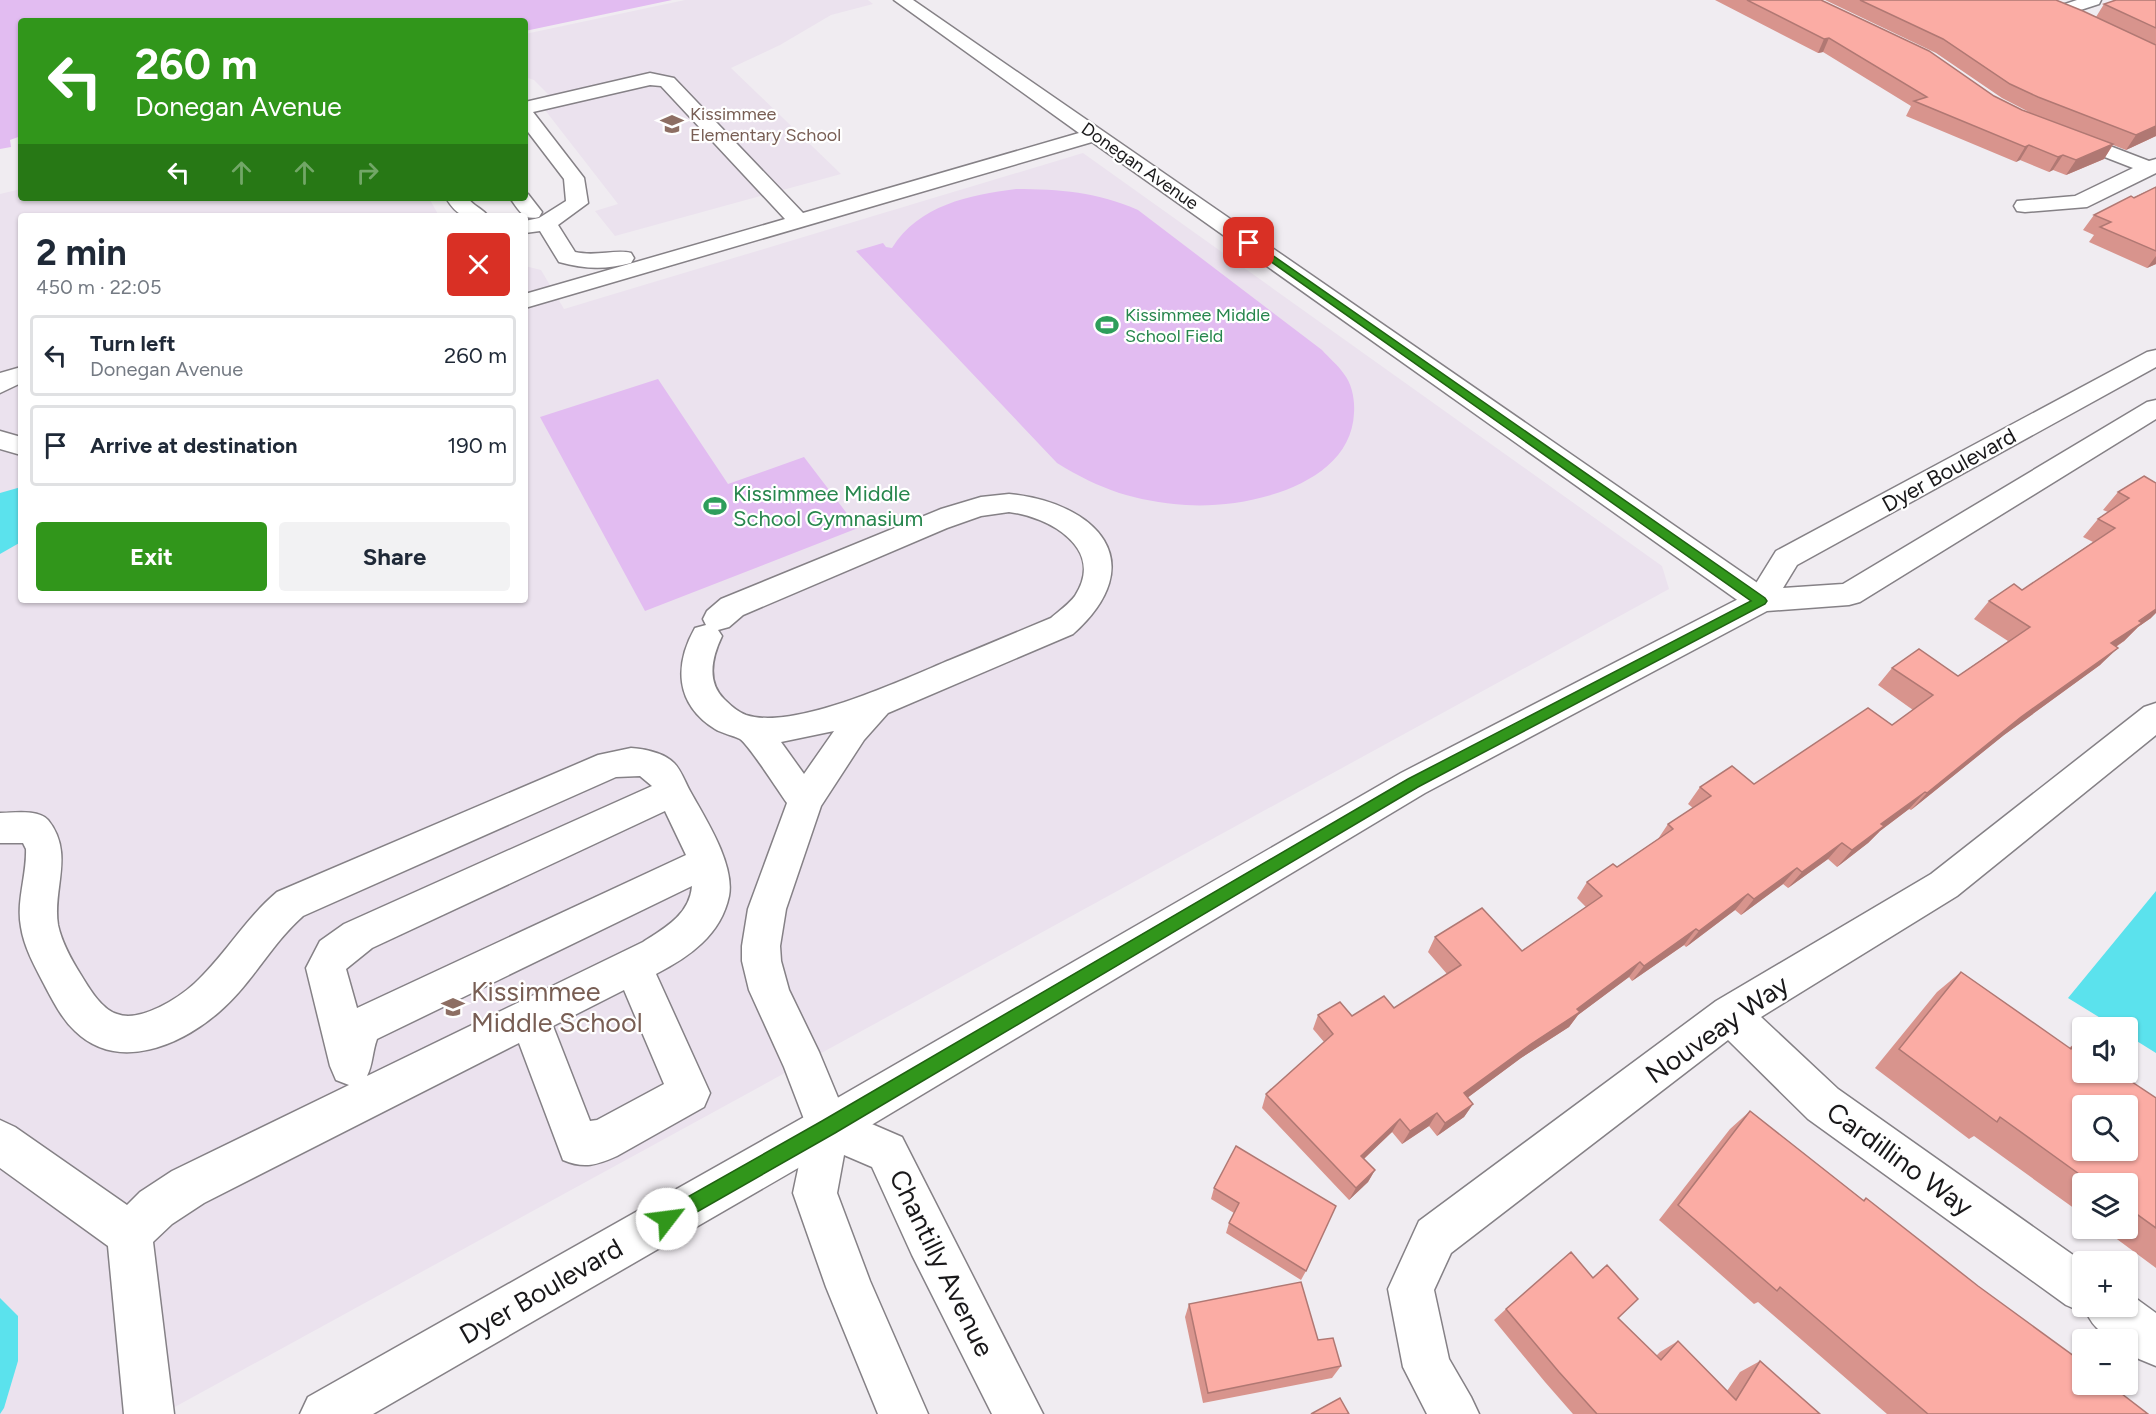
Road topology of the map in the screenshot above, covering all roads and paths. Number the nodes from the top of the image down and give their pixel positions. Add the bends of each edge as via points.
1 (902, 0) edge
2 (2093, 0) edge
3 (2085, 20) edge
4 (528, 107) edge
5 (528, 119) edge
6 (2053, 130) edge
7 (1089, 131) junction
8 (2153, 167) edge
9 (460, 201) edge
10 (2025, 206) dead end
11 (472, 213) edge
12 (794, 216) junction
13 (531, 217) edge
14 (570, 284) junction
15 (532, 289) edge
16 (528, 300) edge
17 (2156, 357) edge
18 (18, 376) edge
19 (0, 385) edge
20 (2156, 408) edge
21 (18, 436) edge
22 (0, 438) edge
23 (18, 446) edge
24 (1761, 601) junction
25 (876, 704) junction
26 (2156, 716) edge
27 (752, 729) junction
28 (672, 792) junction
29 (805, 801) junction
30 (0, 828) edge
31 (707, 862) junction
32 (633, 965) junction
33 (1730, 1014) junction
34 (530, 1017) junction
35 (350, 1056) junction
36 (357, 1103) junction
37 (828, 1127) junction
38 (0, 1142) edge
39 (129, 1234) junction
40 (2072, 1282) edge
41 (2121, 1317) edge
42 (2156, 1342) edge
43 (149, 1414) edge
44 (325, 1414) edge
45 (903, 1414) edge
46 (1018, 1414) edge
47 (1454, 1414) edge

1 - 7 street, Donegan Avenue
2 - 3 street via 2057,7
4 - 12 street via 636,82 668,82
5 - 13 street via 574,178 577,203
6 - 8 street
7 - 12 street
7 - 24 street, Donegan Avenue
8 - 10 street via 2079,202
9 - 11 street
12 - 13 street via 601,263 567,257
12 - 14 street
13 - 14 street
14 - 15 street
14 - 16 street
17 - 24 street, Dyer Boulevard via 1786,558
18 - 19 street
20 - 24 street, Dyer Boulevard via 1849,594
21 - 22 street
22 - 23 street
24 - 37 street, Dyer Boulevard via 1413,783
25 - 27 street via 793,727
25 - 27 street via 1062,626 1090,596 1098,562 1093,545 1077,527 1058,516 1008,503 944,518 732,607 712,627 697,654 696,676 700,694 719,716
25 - 29 street via 852,731
26 - 33 street, Nouveay Way via 1944,885
27 - 29 street
28 - 30 street via 663,774 648,763 635,760 610,765 290,904 262,929 230,974 205,1000 172,1021 133,1035 116,1035 94,1024 77,1006 51,958 39,923 38,899 45,861 41,836 33,828
28 - 31 street
28 - 35 street via 358,936 334,953 326,968
29 - 37 street via 765,914 761,949 772,1000 802,1060
31 - 32 street via 711,884 708,903 698,922 682,937
31 - 35 street via 362,1026
32 - 34 street
32 - 34 street via 689,1093 602,1141 579,1145
33 - 40 street, Cardillino Way via 1823,1104
33 - 47 street, Nouveay Way via 1435,1237 1411,1289 1427,1367
34 - 36 street
35 - 36 street
36 - 39 street via 188,1187 156,1208
37 - 44 street, Dyer Boulevard
37 - 45 street via 814,1193
37 - 46 street, Chantilly Avenue via 887,1152
38 - 39 street
39 - 43 street
41 - 42 street

